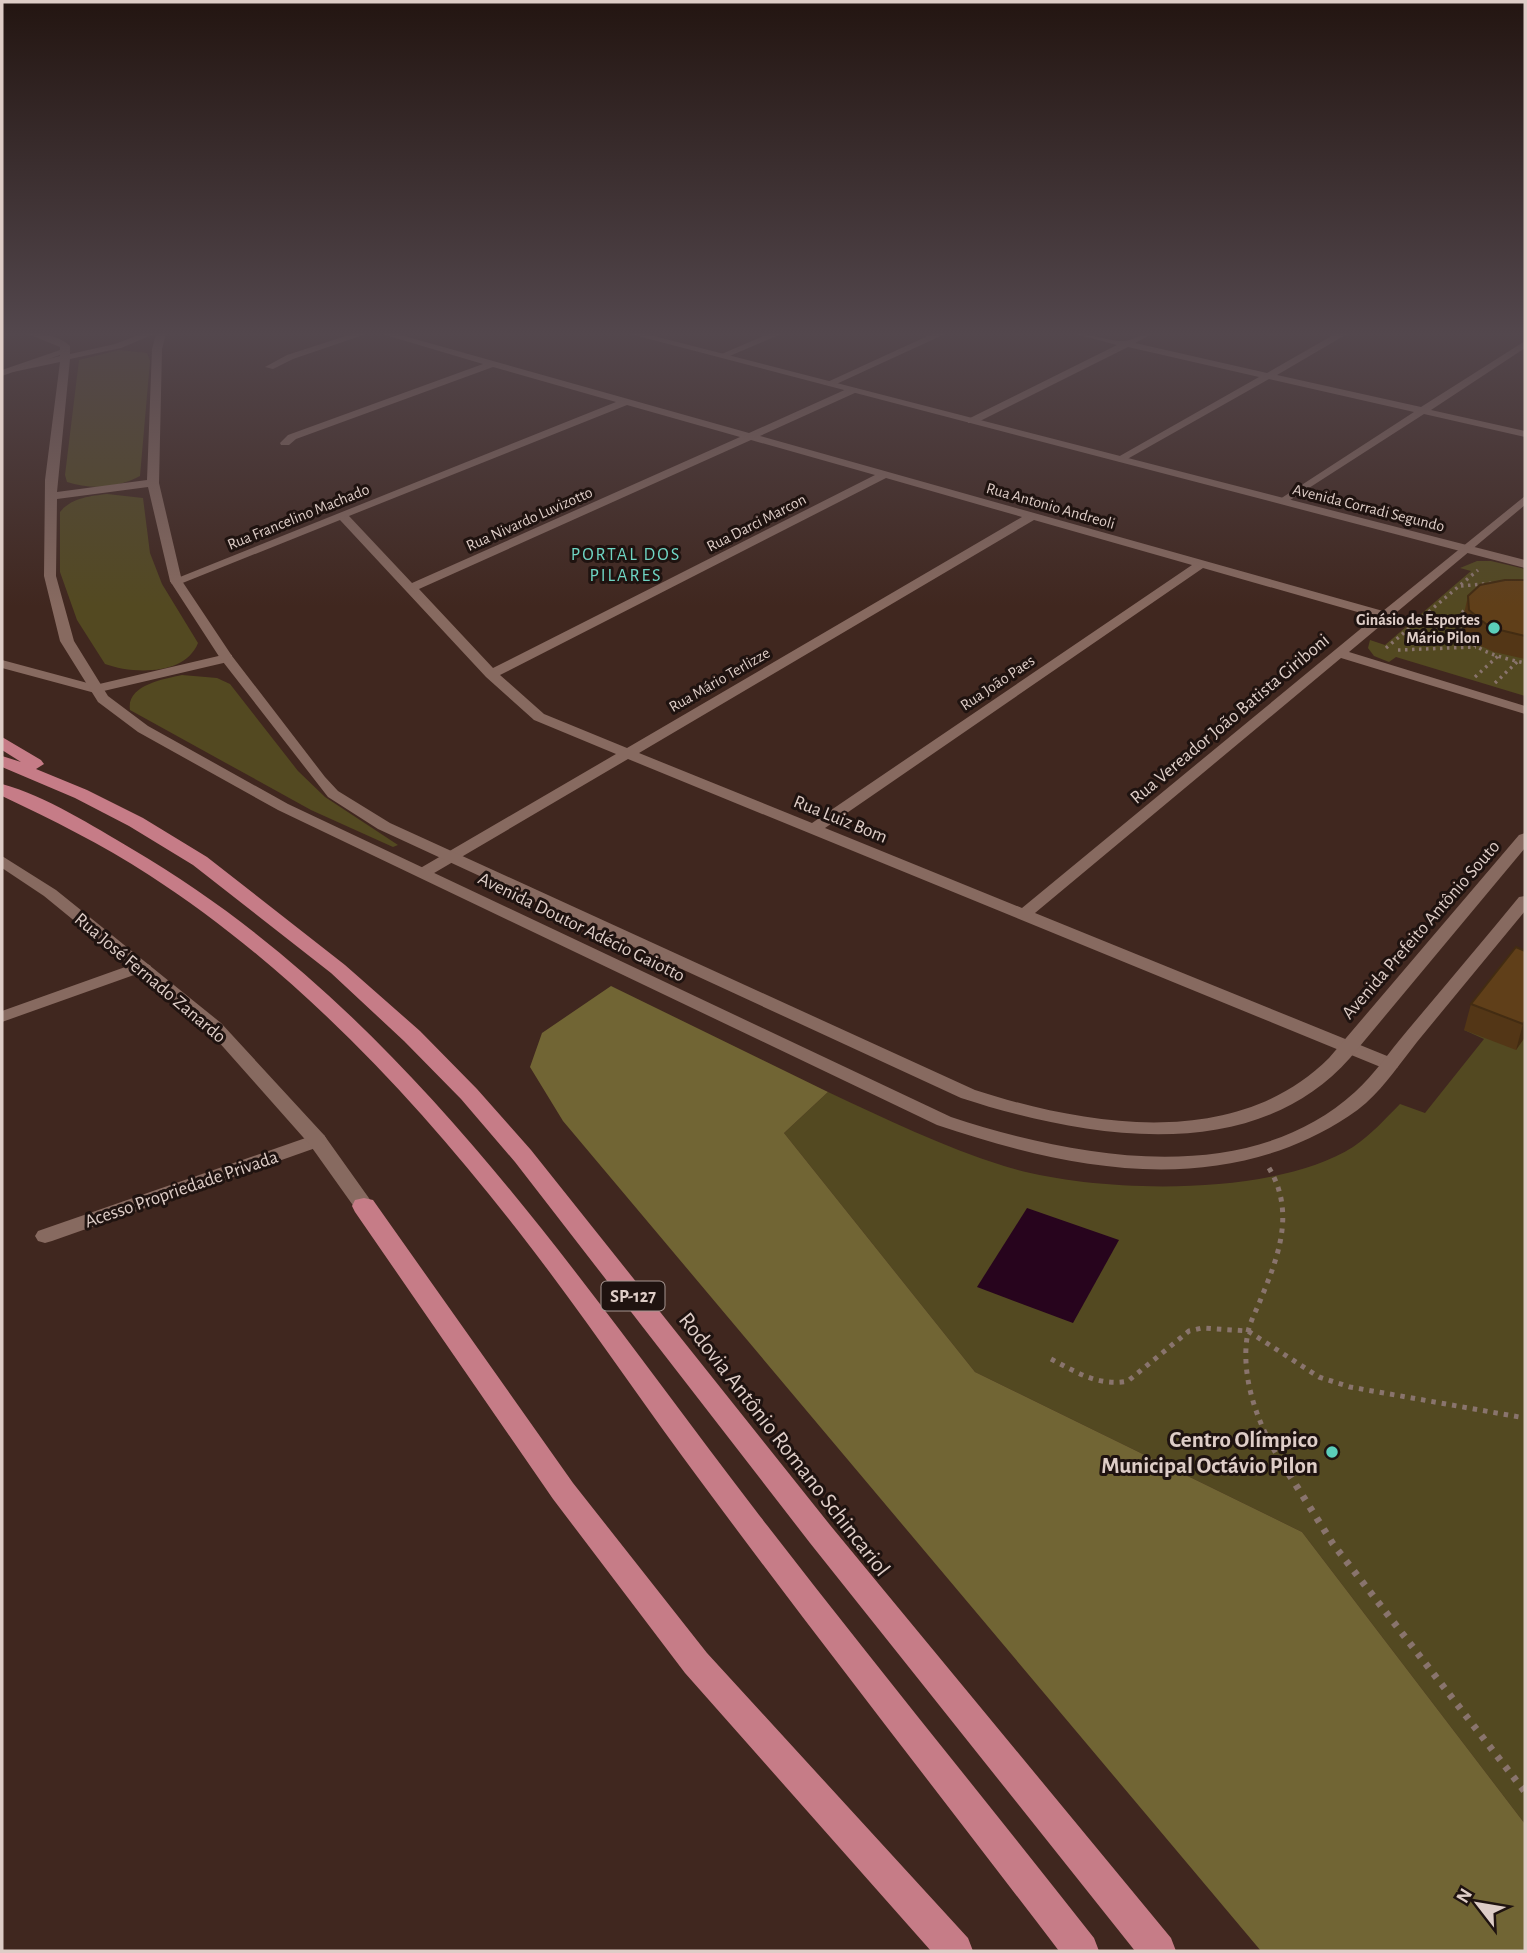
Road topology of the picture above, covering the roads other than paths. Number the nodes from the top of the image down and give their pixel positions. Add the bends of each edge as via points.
1 (58, 425) edge
2 (155, 425) edge
3 (324, 425) edge
4 (566, 425) edge
5 (712, 425) edge
6 (774, 425) edge
7 (988, 425) edge
8 (1029, 425) edge
9 (1182, 425) edge
10 (1401, 425) edge
11 (1485, 425) edge
12 (1525, 434) edge
13 (750, 436) junction
14 (285, 443) dead end
15 (1135, 452) junction
16 (1122, 460) junction
17 (885, 474) junction
18 (153, 483) junction
19 (1296, 494) junction
20 (51, 496) junction
21 (1525, 499) edge
22 (1284, 501) junction
23 (342, 515) junction
24 (1032, 516) junction
25 (1469, 544) junction
26 (1525, 552) edge
27 (1202, 563) junction
28 (1525, 564) edge
29 (176, 581) junction
30 (410, 589) junction
31 (1384, 615) junction
32 (1338, 653) junction
33 (227, 658) junction
34 (2, 664) edge
35 (491, 674) junction
36 (95, 689) junction
37 (1525, 710) edge
38 (2, 742) edge
39 (627, 754) junction
40 (2, 761) edge
41 (2, 789) edge
42 (81, 794) junction
43 (813, 829) junction
44 (1525, 838) edge
45 (451, 856) junction
46 (2, 862) edge
47 (424, 873) junction
48 (1525, 901) edge
49 (1023, 915) junction
50 (142, 966) junction
51 (2, 1017) edge
52 (1347, 1046) junction
53 (1390, 1063) junction
54 (317, 1140) junction
55 (364, 1206) joint
56 (45, 1236) dead end
57 (955, 1951) edge
58 (1081, 1951) edge
59 (1158, 1951) edge

1 - 20 street, Avenida Doutor Adécio Gaiotto
2 - 18 street, Avenida Doutor Adécio Gaiotto
3 - 14 street
4 - 23 street, Rua Francelino Machado
5 - 13 street, Rua Antonio Andreoli
6 - 13 street, Rua Nivardo Luvizotto
7 - 16 street, Avenida Corradi Segundo
8 - 15 street, Avenida Corradi Segundo
9 - 15 street
10 - 19 street
11 - 12 street
13 - 17 street, Rua Antonio Andreoli
13 - 30 street, Rua Nivardo Luvizotto
15 - 16 street
15 - 19 street, Avenida Corradi Segundo
16 - 22 street, Avenida Corradi Segundo
17 - 24 street, Rua Antonio Andreoli
17 - 35 street, Rua Darci Marcon
18 - 20 street
18 - 29 street, Avenida Doutor Adécio Gaiotto
19 - 22 street
19 - 25 street, Avenida Corradi Segundo
20 - 36 street, Avenida Doutor Adécio Gaiotto via 50,576 67,641
21 - 25 street, Rua Vereador João Batista Giriboni
22 - 25 street, Avenida Corradi Segundo
23 - 29 street, Rua Francelino Machado
23 - 30 street, Rua Luiz Bom
24 - 27 street, Rua Antonio Andreoli
24 - 39 street, Rua Mário Terlizze
25 - 26 street, Avenida Corradi Segundo
25 - 28 street, Avenida Corradi Segundo
25 - 31 street, Rua Vereador João Batista Giriboni
27 - 31 street, Rua Antonio Andreoli
27 - 43 street, Rua João Paes
29 - 33 street, Avenida Doutor Adécio Gaiotto
30 - 35 street, Rua Luiz Bom
31 - 32 street, Rua Vereador João Batista Giriboni
32 - 37 street
32 - 49 street, Rua Vereador João Batista Giriboni
33 - 36 street
33 - 45 street, Avenida Doutor Adécio Gaiotto via 333,794 384,825
34 - 36 street
35 - 39 street, Rua Luiz Bom via 539,717
36 - 47 street, Avenida Doutor Adécio Gaiotto via 143,729 283,807
38 - 42 highway
39 - 43 street, Rua Luiz Bom
39 - 45 street, Rua Mário Terlizze
40 - 42 highway, Rodovia Antônio Romano Schincariol / SP-127
41 - 58 highway, SP-127 via 155,869 235,926 382,1057 528,1227 716,1481
42 - 59 highway, Rodovia Antônio Romano Schincariol / SP-127 via 200,861 268,913 403,1027 469,1094
43 - 49 street, Rua Luiz Bom
44 - 52 street, Avenida Prefeito Antônio Souto
45 - 47 street, Rua Mário Terlizze
45 - 52 street, Avenida Doutor Adécio Gaiotto via 929,1078 1049,1119 1121,1129 1222,1122 1306,1086 1323,1075
46 - 50 street, Rua José Fernado Zanardo via 50,893
47 - 53 street, Avenida Doutor Adécio Gaiotto via 902,1103 988,1137 1073,1158 1126,1163 1189,1161 1256,1150 1304,1134 1355,1102
48 - 53 street
49 - 52 street, Rua Luiz Bom
50 - 51 street
50 - 54 street, Rua José Fernado Zanardo via 215,1027
52 - 53 street, Rua Luiz Bom
54 - 55 street, Rua José Fernado Zanardo
54 - 56 street, Acesso Propriedade Privada
55 - 57 highway via 563,1491 696,1663

